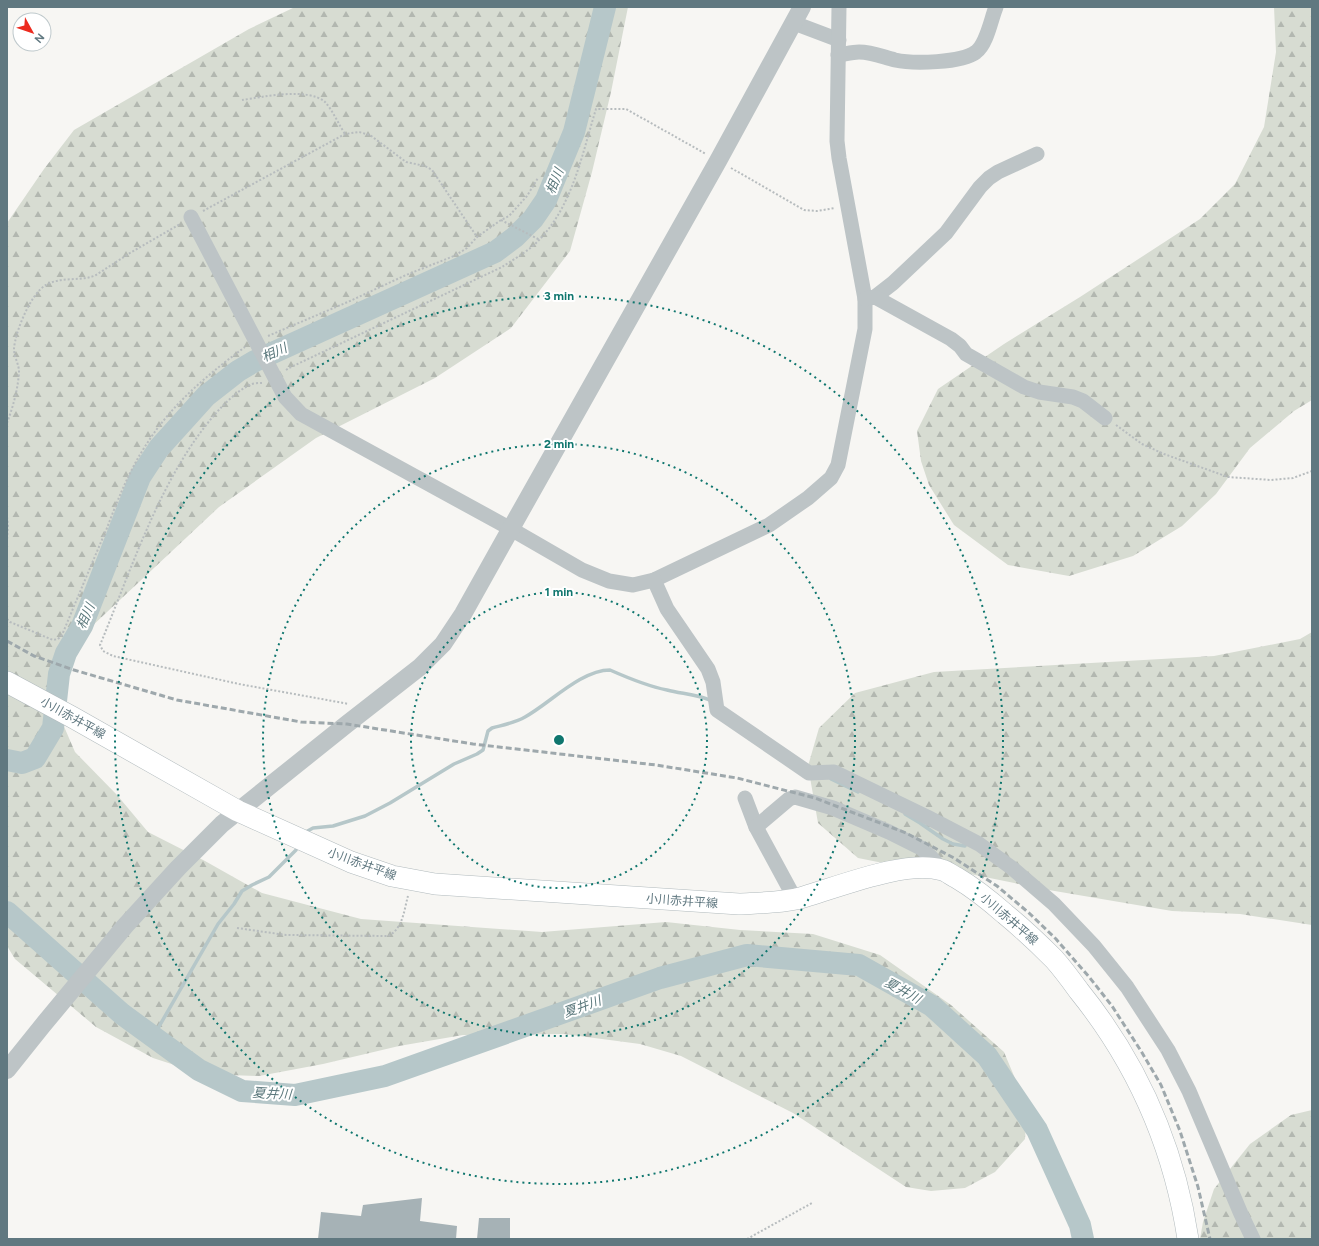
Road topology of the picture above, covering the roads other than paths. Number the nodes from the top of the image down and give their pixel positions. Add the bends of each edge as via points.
1 (802, 7) edge
2 (839, 7) edge
3 (996, 7) edge
4 (794, 23) junction
5 (839, 40) junction
6 (838, 55) junction
7 (1037, 154) dead end
8 (191, 217) dead end
9 (870, 298) junction
10 (1106, 418) road end
11 (511, 529) junction
12 (654, 580) junction
13 (7, 682) edge
14 (745, 798) dead end
15 (238, 811) junction
16 (756, 827) junction
17 (942, 870) junction
18 (795, 899) junction
19 (7, 1070) edge
20 (1188, 1239) edge
21 (1253, 1239) edge

1 - 4 street
2 - 5 street
3 - 6 street via 984,42 977,52 964,58 906,62 874,53
4 - 5 street
4 - 11 street
5 - 6 street
6 - 9 street via 839,158
7 - 9 street via 989,178 946,233 893,283
8 - 11 street via 285,397 301,414
9 - 10 street via 951,339 966,354 1024,387 1073,397
9 - 12 street via 838,465 831,478 808,498 769,525
11 - 12 street via 582,570 609,582 633,585
11 - 15 street via 443,644 420,667
12 - 21 street via 667,609 708,669 713,682 717,710 810,773 834,772 979,844 1042,894 1094,946 1127,987 1168,1050 1189,1091 1240,1214
13 - 15 main road, 小川赤井平線
14 - 16 street
15 - 18 main road, 小川赤井平線 via 351,862 392,876 435,884 739,904
15 - 19 street via 178,868 125,926
16 - 17 street via 789,799 795,797 833,808 889,832 921,848
16 - 18 street
17 - 18 main road, 小川赤井平線 via 917,867 887,872
17 - 20 main road, 小川赤井平線 via 982,894 1021,928 1055,960 1090,1004 1116,1043 1145,1096 1168,1153

